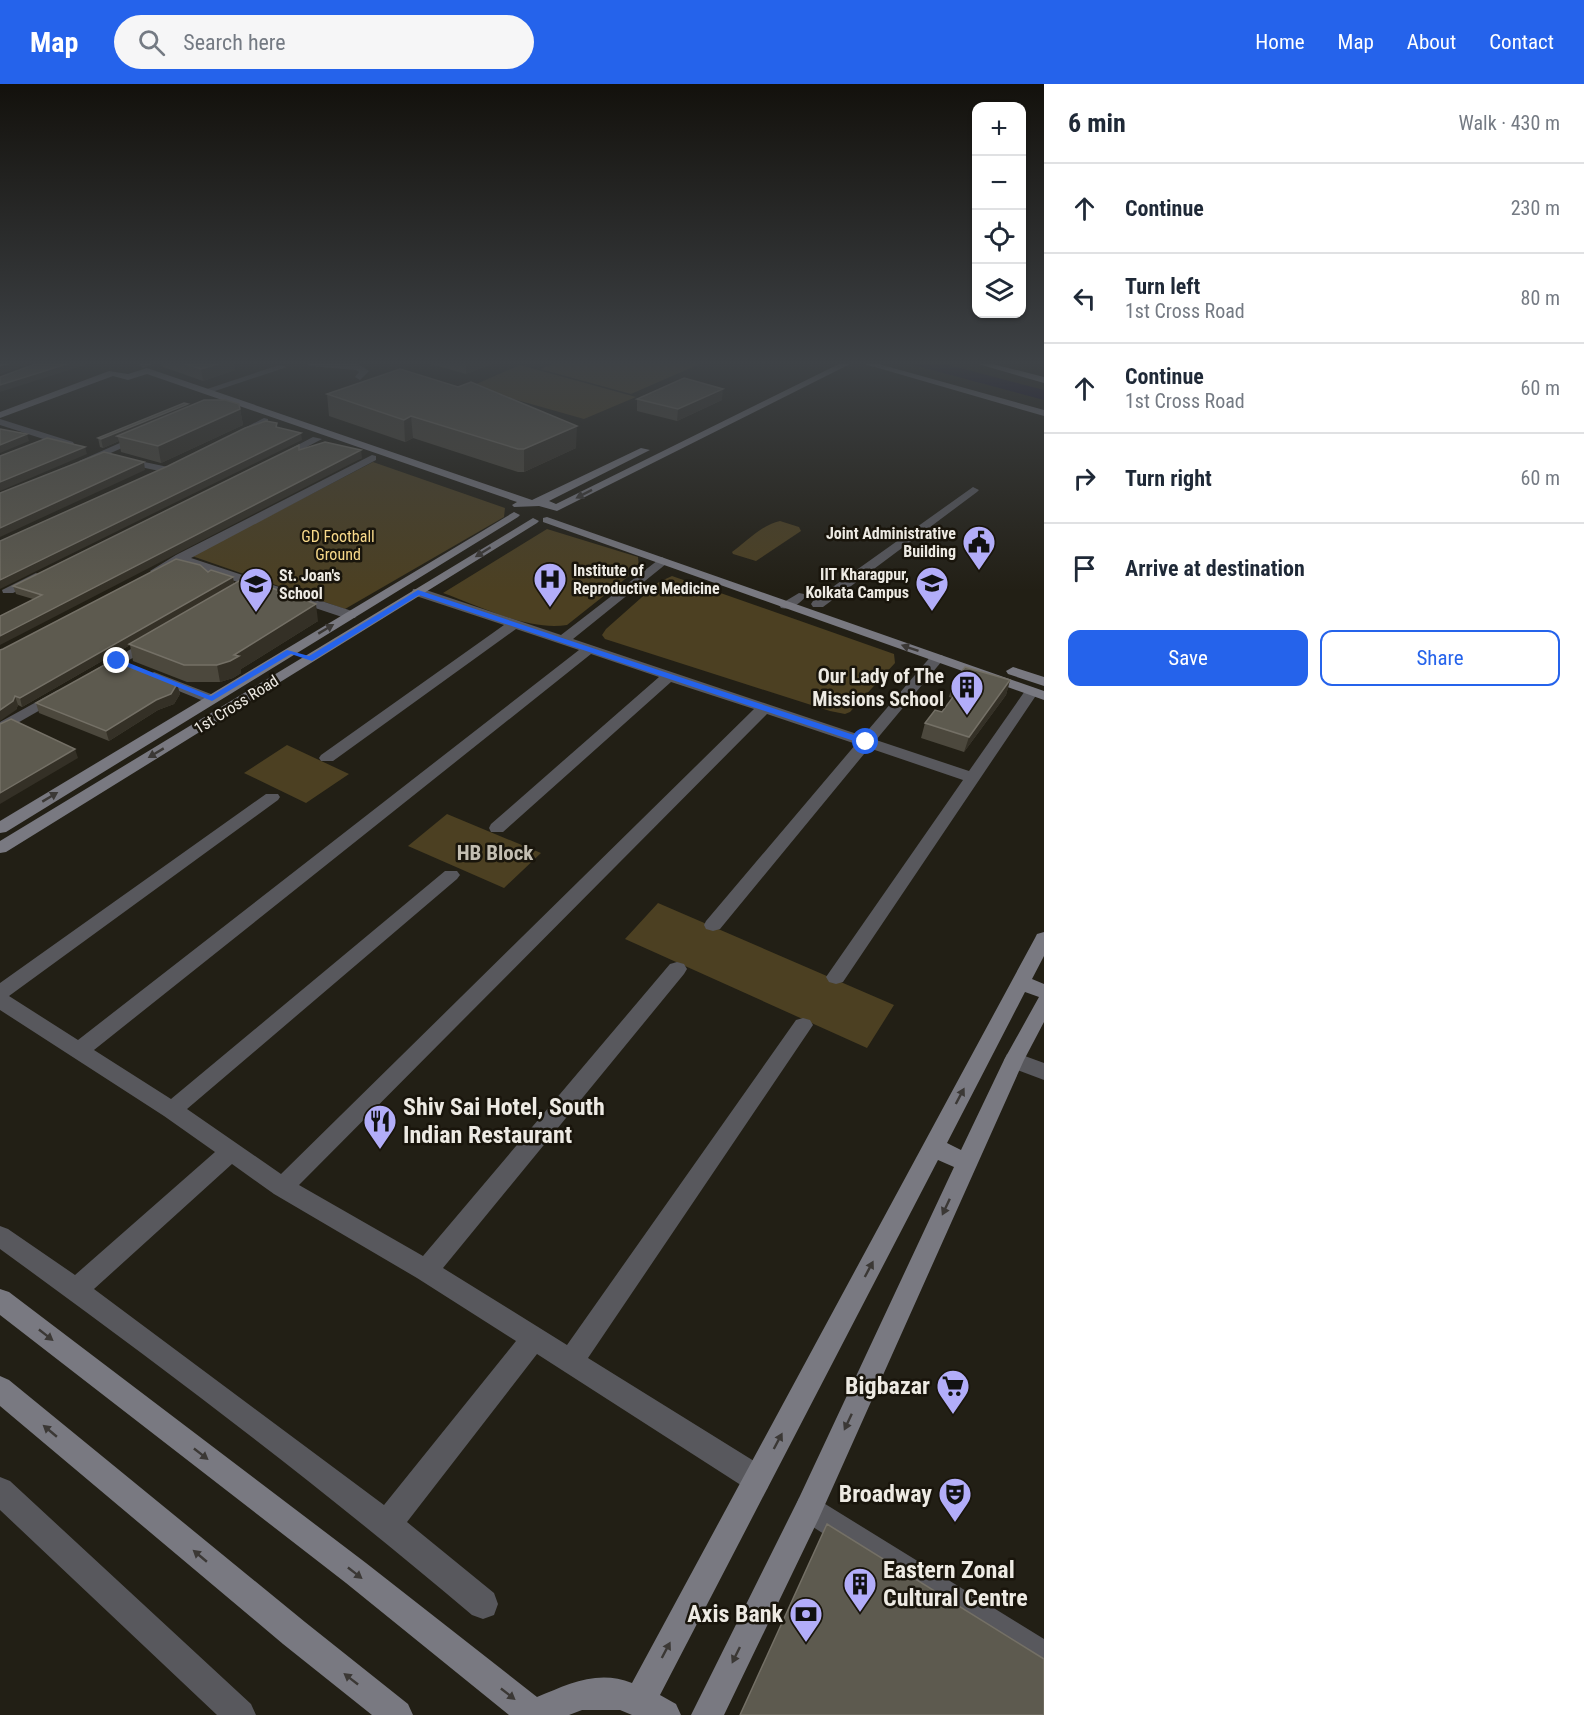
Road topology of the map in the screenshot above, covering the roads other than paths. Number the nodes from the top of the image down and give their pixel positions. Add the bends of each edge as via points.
1 (40, 439) edge
2 (137, 439) edge
3 (226, 439) edge
4 (347, 439) edge
5 (689, 439) edge
6 (317, 440) joint
7 (222, 441) edge
8 (653, 446) dead end
9 (102, 454) junction
10 (372, 458) junction
11 (627, 459) junction
12 (267, 464) edge
13 (645, 464) junction
14 (71, 467) edge
15 (142, 479) edge
16 (974, 490) dead end
17 (534, 502) junction
18 (514, 512) junction
19 (548, 516) junction
20 (180, 558) junction
21 (662, 561) junction
22 (50, 570) edge
23 (148, 575) edge
24 (253, 583) junction
25 (8, 590) dead end
26 (418, 592) junction
27 (234, 594) edge
28 (799, 597) junction
29 (818, 604) junction
30 (786, 605) junction
31 (350, 615) junction
32 (513, 625) junction
33 (165, 633) edge
34 (562, 641) junction
35 (589, 649) junction
36 (290, 651) junction
37 (937, 658) junction
38 (309, 659) junction
39 (117, 661) junction
40 (669, 676) junction
41 (87, 678) edge
42 (68, 689) edge
43 (1040, 690) edge
44 (212, 699) junction
45 (764, 708) junction
46 (0, 728) edge
47 (161, 730) junction
48 (179, 739) junction
49 (866, 742) junction
50 (327, 758) dead end
51 (973, 778) junction
52 (272, 797) dead end
53 (0, 828) edge
54 (497, 828) dead end
55 (0, 848) edge
56 (451, 875) dead end
57 (714, 926) dead end
58 (1044, 938) edge
59 (677, 969) dead end
60 (836, 977) dead end
61 (1021, 982) junction
62 (1044, 992) edge
63 (2, 1002) edge
64 (1044, 1003) edge
65 (802, 1025) dead end
66 (80, 1050) junction
67 (1014, 1060) junction
68 (1044, 1072) edge
69 (172, 1110) junction
70 (933, 1147) junction
71 (232, 1151) junction
72 (966, 1163) junction
73 (282, 1187) junction
74 (0, 1236) edge
75 (426, 1270) junction
76 (76, 1290) junction
77 (0, 1300) edge
78 (534, 1338) junction
79 (571, 1361) junction
80 (0, 1389) edge
81 (757, 1479) junction
82 (0, 1491) edge
83 (809, 1508) junction
84 (387, 1524) junction
85 (483, 1604) dead end
86 (1044, 1657) edge
87 (652, 1708) edge
88 (237, 1714) edge
89 (397, 1715) edge
90 (534, 1715) edge
91 (539, 1715) edge
92 (707, 1715) edge

1 - 9 street
2 - 9 street
3 - 7 street
4 - 17 street
5 - 13 street, 1st Cross Road
6 - 10 street
6 - 12 street
8 - 11 street
9 - 14 street
9 - 15 street via 168,467
10 - 18 street
10 - 20 street
11 - 13 street
11 - 17 street
13 -> 19 street, 1st Cross Road
16 - 29 street
17 - 18 street, 1st Cross Road
17 - 19 street
18 - 19 street via 521,519
18 - 31 street, 1st Cross Road
19 - 21 street
19 -> 26 street, 1st Cross Road
19 - 28 street
20 - 23 street
20 - 24 street
21 - 30 street
21 - 34 street
22 - 25 street
24 - 27 street
24 - 31 street
26 - 32 street
26 - 38 street, 1st Cross Road
28 - 29 street
28 - 30 street
29 - 43 street
37 -> 30 street
36 -> 31 street, 1st Cross Road
32 - 34 street
32 - 50 street
33 - 39 street
34 - 35 street
35 - 40 street
35 - 66 street
36 - 38 street
36 - 44 street, 1st Cross Road
37 - 43 street
37 - 49 street
38 - 48 street, 1st Cross Road
39 - 41 street
39 - 44 street
40 - 45 street
40 - 54 street
42 - 46 street
43 - 51 street
44 - 47 street, 1st Cross Road
45 - 49 street
45 - 73 street
47 - 48 street
53 -> 47 street, 1st Cross Road
48 -> 55 street, 1st Cross Road
49 - 51 street
49 - 57 street
51 - 60 street
52 - 63 street
56 - 69 street
58 - 61 street
59 - 75 street
61 - 62 street
70 -> 61 street
63 - 66 street
64 - 67 street
65 - 79 street
66 - 69 street
67 - 68 street
67 - 72 street
69 - 71 street
70 - 72 street
81 -> 70 street
71 - 73 street
71 - 76 street
72 -> 83 street
73 - 75 street
74 - 76 street
75 - 78 street
76 - 84 street
77 -> 90 street
78 - 79 street
78 - 84 street
79 - 81 street
89 -> 80 street
87 -> 81 street
82 - 88 street
83 - 86 street
83 -> 92 street
84 - 85 street
87 - 91 street via 621,1694 581,1695

